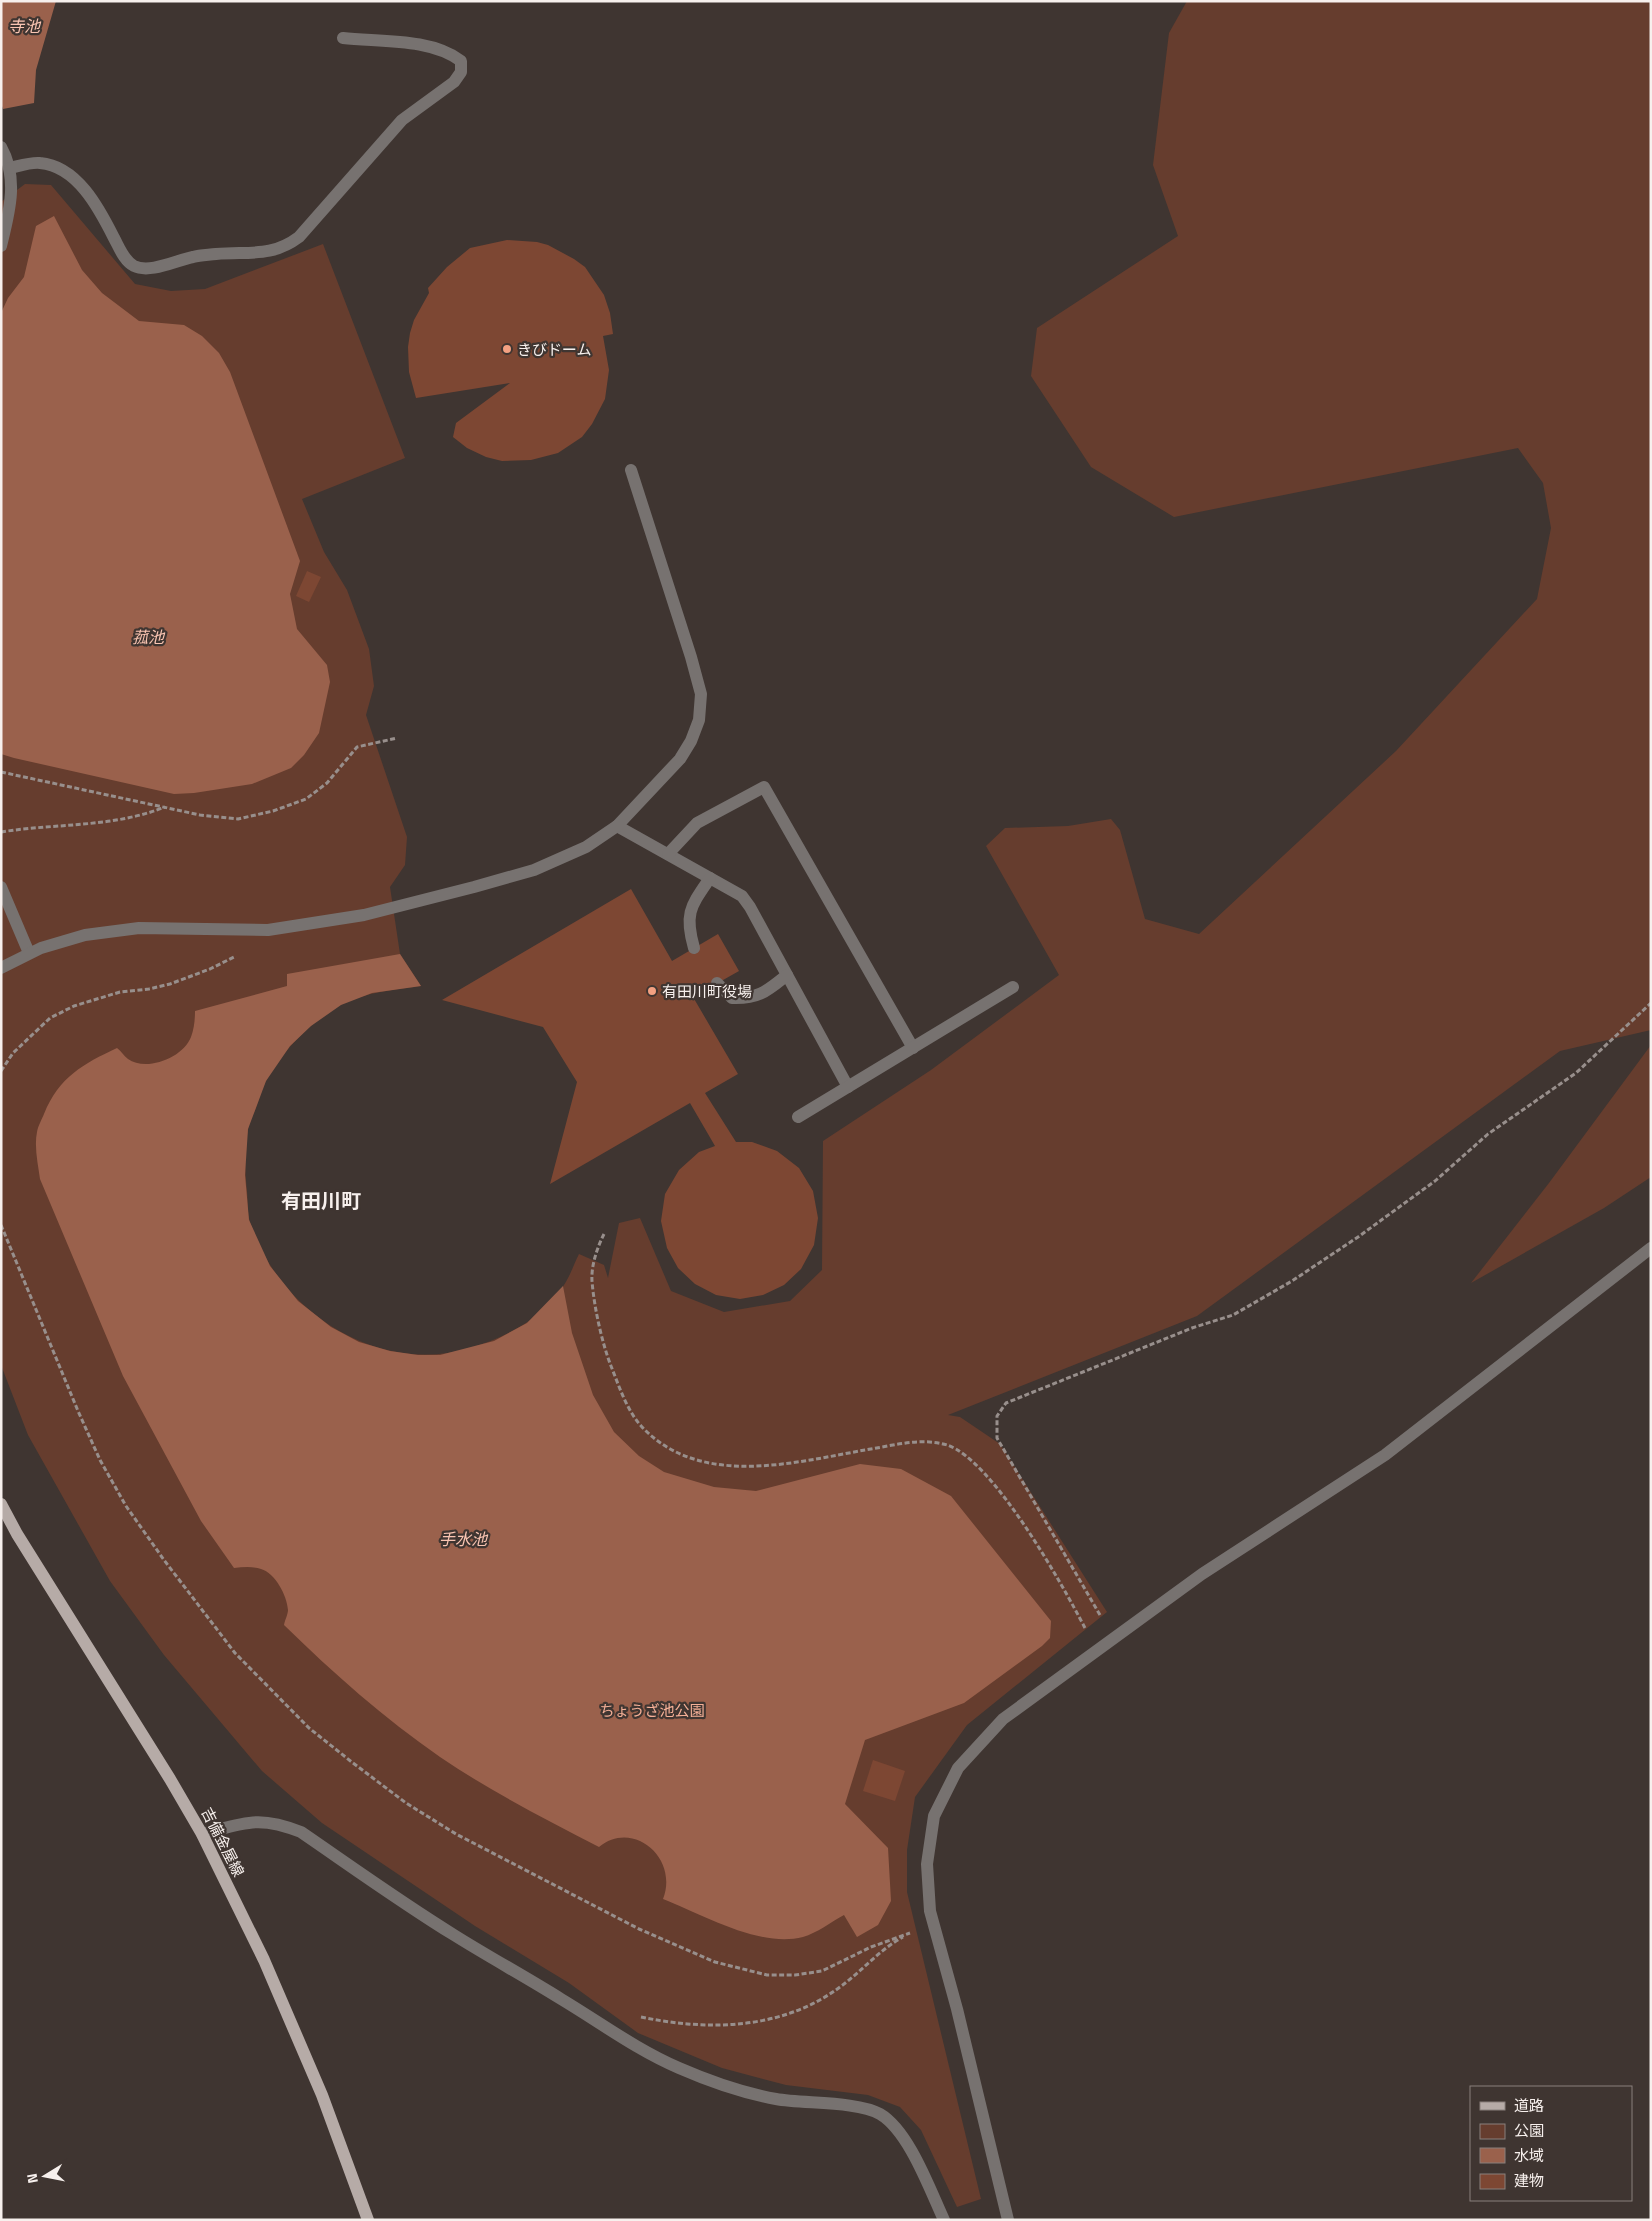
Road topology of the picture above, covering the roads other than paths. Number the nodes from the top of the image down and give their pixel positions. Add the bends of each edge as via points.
1 (343, 38) dead end
2 (1, 147) edge
3 (10, 168) junction
4 (1, 246) edge
5 (631, 470) dead end
6 (617, 826) junction
7 (668, 854) junction
8 (710, 878) junction
9 (1, 887) edge
10 (694, 948) dead end
11 (29, 953) junction
12 (1, 968) edge
13 (787, 975) junction
14 (717, 983) dead end
15 (1013, 987) dead end
16 (913, 1048) junction
17 (848, 1087) junction
18 (798, 1117) dead end
19 (1651, 1248) edge
20 (1, 1504) edge
21 (202, 1834) junction
22 (368, 2220) edge
23 (944, 2220) edge
24 (1008, 2220) edge

1 - 3 street via 404,43 449,52 460,61 461,72 454,82 402,120 299,237 286,246 266,252 193,256 172,264 134,266 123,255 86,192 68,173 38,162
2 - 3 street
3 - 4 street via 11,195
5 - 6 street via 701,694 699,720 680,759
6 - 7 street
6 - 11 street via 586,847 534,870 364,915 268,930 139,928 85,935
7 - 8 street
7 - 16 street via 697,823 764,786
8 - 10 street via 690,912 688,928
8 - 13 street via 742,896 750,906
9 - 11 street
11 - 12 street
13 - 14 street via 766,992 750,999 732,998
13 - 17 street
15 - 16 street
16 - 17 street
17 - 18 street
19 - 24 street via 1385,1455 1202,1574 1003,1719 958,1768 934,1816 927,1864 930,1911
20 - 21 main road, 吉備金屋線
21 - 22 main road, 吉備金屋線 via 264,1960 318,2086
21 - 23 street via 254,1821 280,1824 301,1832 452,1934 639,2049 742,2092 880,2113 908,2144

